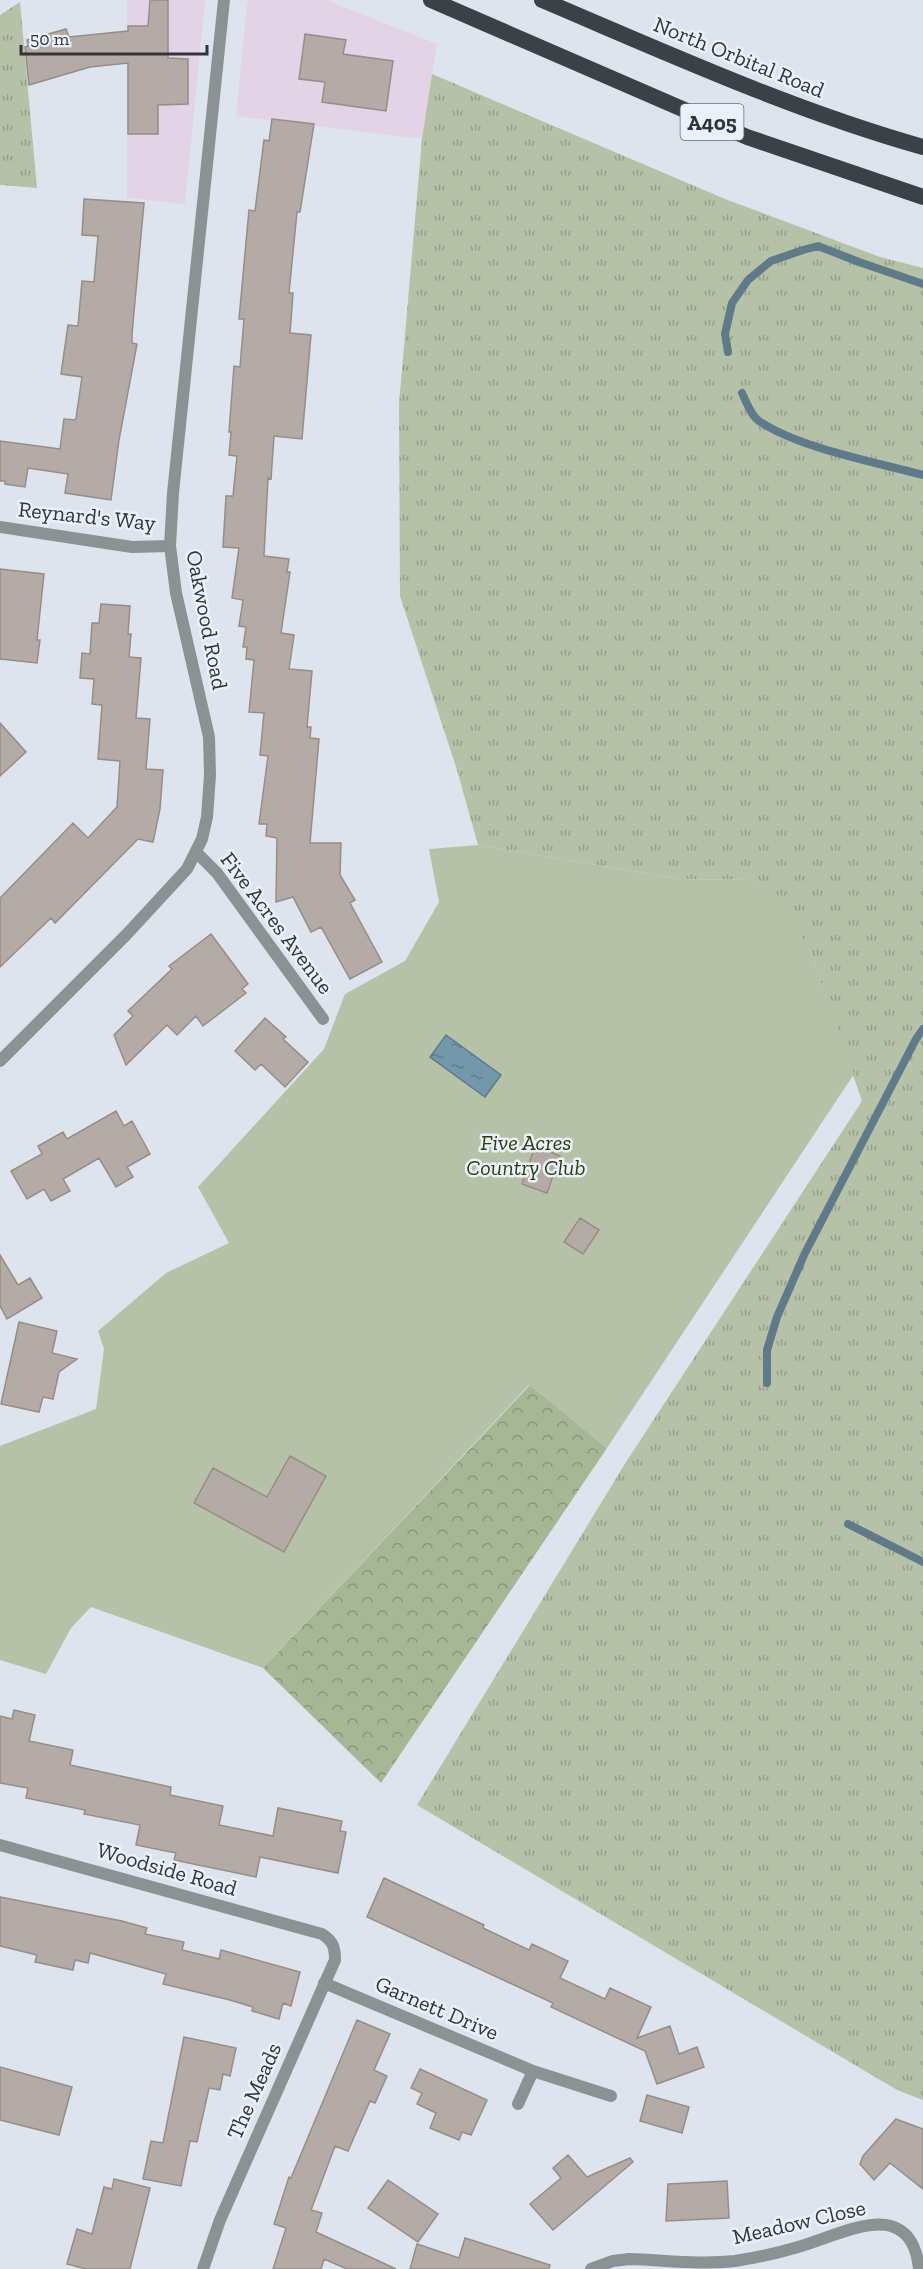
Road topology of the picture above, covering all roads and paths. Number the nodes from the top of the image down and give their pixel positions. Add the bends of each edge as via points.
1 (224, 0) edge
2 (431, 0) edge
3 (542, 0) edge
4 (923, 147) edge
5 (923, 197) edge
6 (0, 527) edge
7 (170, 546) junction
8 (197, 853) junction
9 (323, 1019) dead end
10 (0, 1061) edge
11 (0, 1845) edge
12 (322, 1934) joint
13 (324, 1983) junction
14 (533, 2071) junction
15 (611, 2097) dead end
16 (518, 2104) dead end
17 (203, 2269) edge
18 (591, 2269) edge
19 (919, 2269) edge

1 - 7 street, Oakwood Road
2 - 5 highway, A405 via 747,136
3 - 4 highway, North Orbital Road / A405 via 707,70 865,130
6 - 7 street, Reynard's Way via 132,547
7 - 8 street, Oakwood Road via 176,592 209,737 207,817
8 - 9 street, Five Acres Avenue via 217,873
8 - 10 street, Oakwood Road via 127,934
11 - 12 street, Woodside Road
12 - 13 street, The Meads via 335,1948 335,1960
13 - 14 street, Garnett Drive
13 - 17 street, The Meads via 220,2220
14 - 15 street, Garnett Drive
14 - 16 street
18 - 19 street, Meadow Close via 629,2259 735,2261 880,2225 901,2230 910,2239

